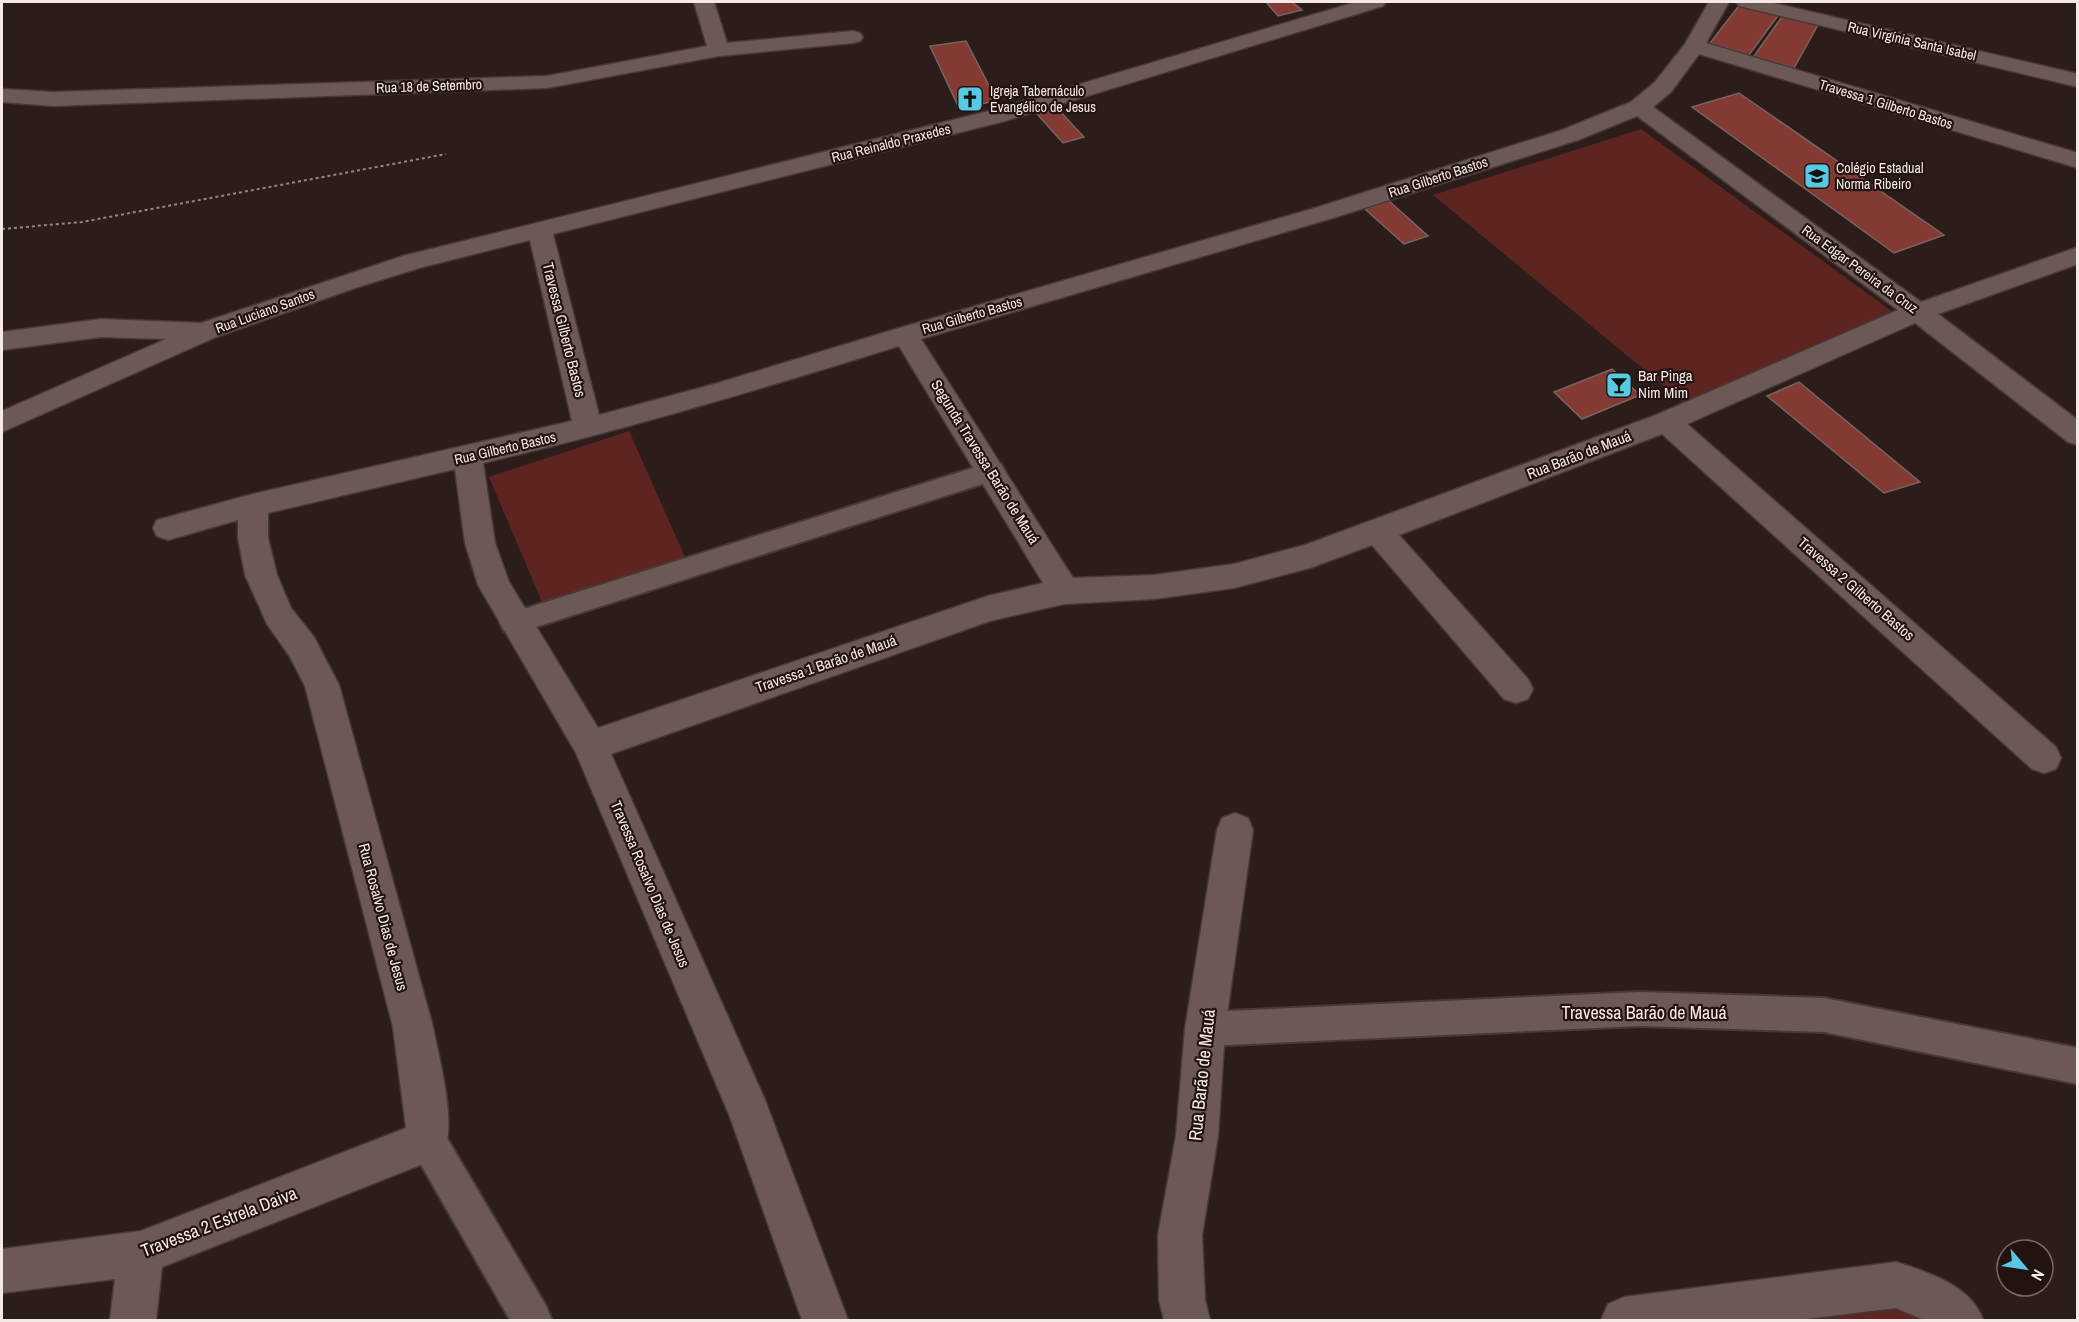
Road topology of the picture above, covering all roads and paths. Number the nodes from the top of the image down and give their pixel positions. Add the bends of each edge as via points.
1 (705, 2) edge
2 (1376, 2) edge
3 (1719, 2) edge
4 (1746, 2) edge
5 (853, 37) dead end
6 (1694, 46) junction
7 (719, 51) junction
8 (2078, 81) edge
9 (2, 96) edge
10 (1639, 107) junction
11 (446, 154) dead end
12 (2078, 162) edge
13 (2, 229) edge
14 (540, 231) junction
15 (2078, 255) edge
16 (1918, 312) junction
17 (207, 332) junction
18 (905, 335) junction
19 (2, 341) edge
20 (2, 422) edge
21 (1666, 422) junction
22 (588, 428) junction
23 (2078, 435) edge
24 (468, 456) junction
25 (992, 471) junction
26 (253, 505) junction
27 (168, 528) dead end
28 (1378, 532) junction
29 (1064, 591) junction
30 (514, 623) junction
31 (1516, 689) dead end
32 (590, 746) junction
33 (2044, 758) dead end
34 (1235, 830) dead end
35 (1205, 1029) junction
36 (2078, 1066) edge
37 (428, 1141) junction
38 (141, 1253) junction
39 (2, 1271) edge
40 (134, 1320) edge
41 (532, 1320) edge
42 (825, 1320) edge
43 (1187, 1320) edge
44 (1624, 1320) edge
45 (1960, 1320) edge

1 - 7 street
2 - 14 street, Rua Reinaldo Praxedes via 997,116
3 - 6 street, Rua Gilberto Bastos
4 - 8 street, Rua Virgínia Santa Isabel
5 - 7 street, Rua 18 de Setembro
6 - 10 street, Rua Gilberto Bastos via 1663,87
6 - 12 street, Travessa 1 Gilberto Bastos
7 - 9 street, Rua 18 de Setembro via 547,82 52,99
10 - 16 street, Rua Edgar Pereira da Cruz
10 - 18 street, Rua Gilberto Bastos via 1569,135 1335,210
11 - 13 path via 93,220
14 - 17 street, Rua Luciano Santos via 346,282
14 - 22 street, Travessa Gilberto Bastos
15 - 16 street, Rua Barão de Mauá
16 - 21 street, Rua Barão de Mauá
16 - 23 street, Rua Edgar Pereira da Cruz
17 - 19 street via 101,328
17 - 20 street, Rua Luciano Santos
18 - 22 street, Rua Gilberto Bastos via 715,394
18 - 25 street, Segunda Travessa Barão de Mauá
21 - 28 street, Rua Barão de Mauá
21 - 33 street, Travessa 2 Gilberto Bastos
22 - 24 street, Rua Gilberto Bastos
24 - 26 street, Rua Gilberto Bastos
24 - 30 street, Travessa Rosalvo Dias de Jesus via 480,543 494,585
25 - 29 street, Segunda Travessa Barão de Mauá
25 - 30 lane
26 - 27 street, Rua Gilberto Bastos
26 - 37 street, Rua Rosalvo Dias de Jesus via 253,538 261,575 278,615 302,647 322,685 412,1027
28 - 29 street, Rua Barão de Mauá via 1310,556 1234,576 1154,587
28 - 31 street
29 - 32 street, Travessa 1 Barão de Mauá via 988,609
30 - 32 street, Travessa Rosalvo Dias de Jesus
32 - 42 street, Travessa Rosalvo Dias de Jesus via 750,1114
34 - 35 street, Rua Barão de Mauá
35 - 36 lane, Travessa Barão de Mauá via 1640,1009 1824,1015
35 - 43 street, Rua Barão de Mauá via 1197,1136 1180,1235 1182,1300
37 - 38 street, Travessa 2 Estrela Daiva
37 - 41 lane, Rua Rosalvo Dias de Jesus
38 - 39 street, Travessa 2 Estrela Daiva
38 - 40 street
44 - 45 street via 1896,1285 1921,1292

